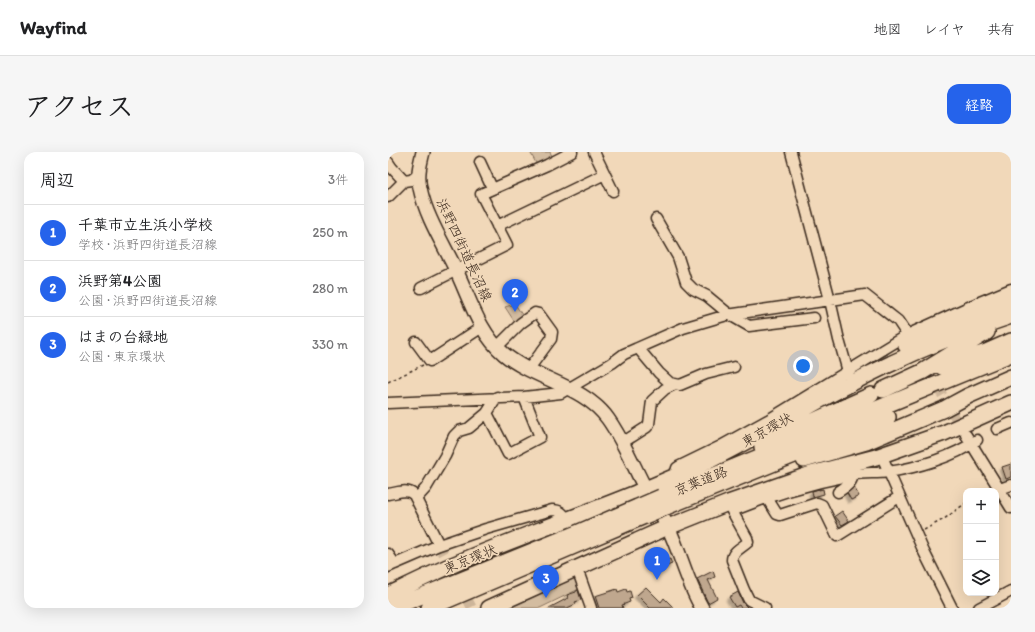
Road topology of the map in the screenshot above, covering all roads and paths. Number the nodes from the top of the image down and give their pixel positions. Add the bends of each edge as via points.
1 (423, 152) edge
2 (572, 152) edge
3 (594, 152) edge
4 (791, 152) edge
5 (388, 162) edge
6 (480, 162) dead end
7 (605, 174) junction
8 (418, 175) junction
9 (404, 181) junction
10 (492, 188) junction
11 (613, 191) dead end
12 (388, 196) edge
13 (656, 219) dead end
14 (497, 226) junction
15 (456, 271) junction
16 (421, 288) dead end
17 (1011, 289) edge
18 (830, 300) junction
19 (1011, 300) edge
20 (730, 314) junction
21 (1011, 316) edge
22 (814, 318) dead end
23 (1011, 320) edge
24 (482, 327) junction
25 (908, 337) junction
26 (1011, 341) edge
27 (416, 342) dead end
28 (497, 347) junction
29 (638, 348) junction
30 (1011, 354) edge
31 (430, 361) junction
32 (1011, 366) edge
33 (734, 367) dead end
34 (528, 370) junction
35 (922, 372) junction
36 (848, 373) junction
37 (1011, 378) edge
38 (388, 382) edge
39 (675, 384) junction
40 (568, 389) junction
41 (1011, 389) edge
42 (497, 397) junction
43 (524, 397) junction
44 (819, 401) junction
45 (388, 403) edge
46 (1011, 403) edge
47 (944, 409) junction
48 (1011, 412) edge
49 (487, 413) junction
50 (1011, 423) edge
51 (996, 429) dead end
52 (944, 433) junction
53 (966, 435) tunnel mouth
54 (974, 442) junction
55 (622, 443) junction
56 (884, 461) dead end
57 (888, 472) junction
58 (853, 474) junction
59 (674, 476) junction
60 (693, 484) junction
61 (1011, 485) edge
62 (646, 489) junction
63 (1000, 489) junction
64 (838, 492) dead end
65 (388, 494) edge
66 (899, 497) junction
67 (767, 498) junction
68 (416, 499) junction
69 (682, 501) junction
70 (664, 502) junction
71 (963, 505) edge
72 (730, 507) junction
73 (1011, 508) edge
74 (566, 520) junction
75 (668, 527) junction
76 (916, 534) junction
77 (579, 538) junction
78 (439, 545) junction
79 (388, 554) edge
80 (392, 566) edge
81 (450, 566) junction
82 (580, 577) dead end
83 (388, 588) edge
84 (1011, 591) edge
85 (388, 595) edge
86 (392, 608) edge
87 (429, 608) edge
88 (489, 608) edge
89 (590, 608) edge
90 (702, 608) edge
91 (765, 608) edge
92 (952, 608) edge
93 (979, 608) edge

1 - 8 main road, 浜野四街道長沼線
2 - 10 street
3 - 7 street
4 - 18 street
5 - 9 street
6 - 10 street
7 - 11 street
7 - 14 street
8 - 9 street
8 - 15 main road, 浜野四街道長沼線 via 426,209
9 - 12 street
10 - 14 street via 481,194
13 - 20 street via 678,258 686,282
14 - 15 street via 507,245
15 - 16 street
15 - 24 main road, 浜野四街道長沼線
17 - 25 street
18 - 20 street
18 - 25 street via 865,295 898,321
18 - 36 street
19 - 44 highway via 908,345 830,390
20 - 22 street via 749,326
20 - 29 street via 683,328
21 - 44 highway, 東京環状 via 886,365
23 - 35 highway via 979,335
24 - 28 main road, 浜野四街道長沼線
24 - 31 street
25 - 36 street
26 - 35 highway
27 - 31 street
28 - 34 main road, 浜野四街道長沼線
28 - 34 street via 535,313 539,314 552,332 551,339
29 - 39 street via 659,373 670,383
29 - 40 street
30 - 60 highway, 京葉道路
31 - 38 path
32 - 69 highway, 京葉道路
33 - 39 street via 706,374 680,385
34 - 40 main road, 浜野四街道長沼線
35 - 60 highway via 800,427 707,474
36 - 59 street via 768,420 680,466
37 - 47 highway
39 - 55 street via 652,401 650,420 646,427
40 - 43 street via 561,393
40 - 55 main road, 浜野四街道長沼線 via 583,396 601,410
41 - 47 highway via 971,404
42 - 43 street
42 - 45 street
42 - 49 street
43 - 49 street via 540,437 508,454
44 - 59 highway, 東京環状 via 752,440
46 - 52 highway
47 - 69 highway via 850,448 808,459 698,500
48 - 52 highway
49 - 68 street via 469,428 459,431 454,436 426,488
50 - 51 street
52 - 72 highway via 876,457 811,474
53 - 54 street
54 - 57 street via 959,451 934,460
54 - 63 street
55 - 62 main road, 浜野四街道長沼線
56 - 57 street
57 - 58 street
57 - 66 street
58 - 64 street via 850,484
58 - 67 street
59 - 62 highway, 東京環状
60 - 70 highway, 京葉道路
61 - 63 street
62 - 74 highway, 東京環状
62 - 75 main road, 浜野四街道長沼線
63 - 73 street
65 - 68 street via 405,491 410,492
66 - 67 street via 837,536 820,503 777,514
66 - 76 street
67 - 72 street
68 - 78 street
69 - 70 highway, 京葉道路
70 - 77 highway, 京葉道路, bridge
71 - 76 path
72 - 75 highway
72 - 91 street via 748,542 734,554 732,560 749,600
74 - 78 street via 561,512 552,510
74 - 81 highway, 東京環状
75 - 88 highway
75 - 90 main road, 浜野四街道長沼線
76 - 92 street
77 - 86 highway, 京葉道路
77 - 87 highway, 京葉道路
78 - 80 street
79 - 80 street
81 - 83 street
81 - 85 highway, 東京環状
82 - 89 street
84 - 93 street

